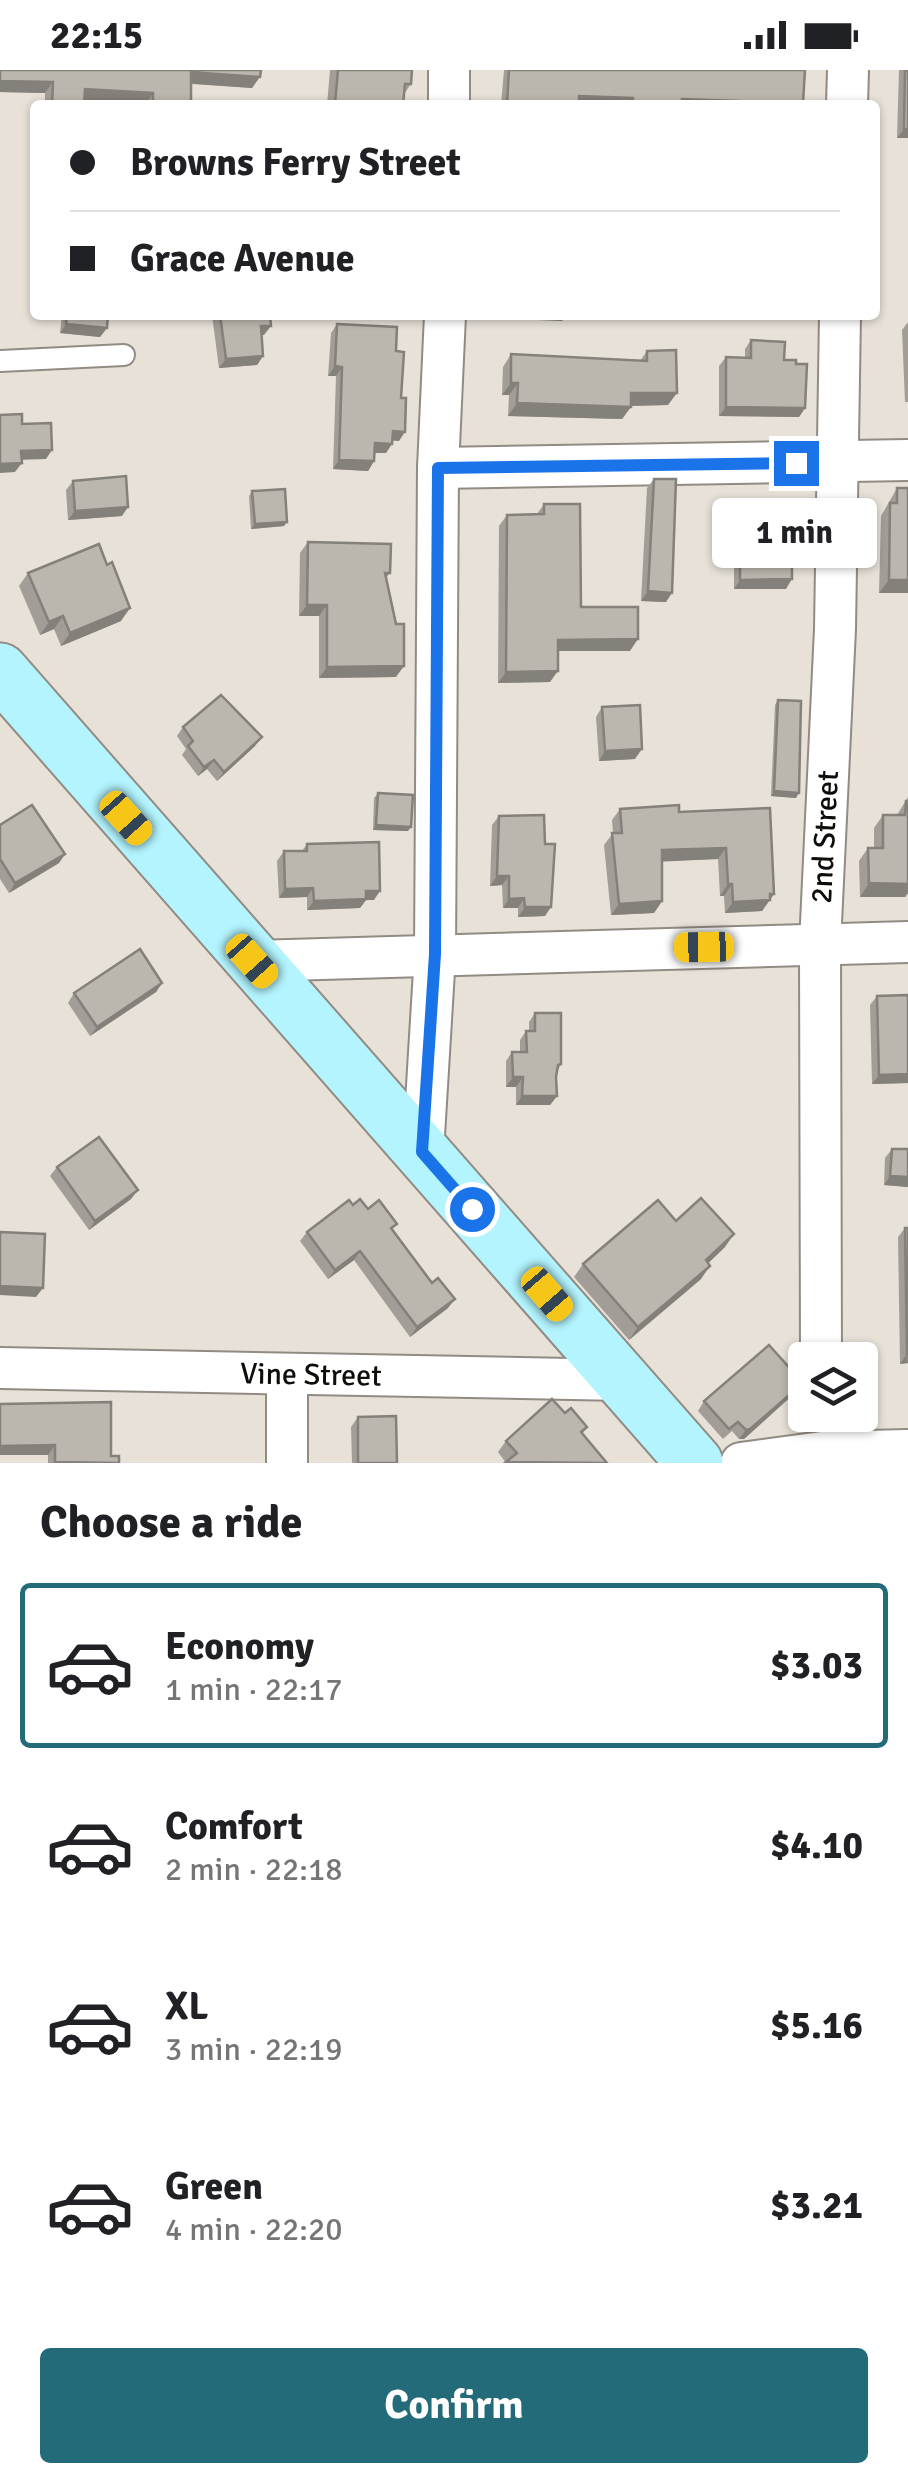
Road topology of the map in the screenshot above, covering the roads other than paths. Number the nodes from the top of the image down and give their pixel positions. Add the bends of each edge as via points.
1 (450, 70) edge
2 (848, 70) edge
3 (449, 100) edge
4 (847, 100) edge
5 (445, 320) edge
6 (840, 320) edge
7 (124, 355) dead end
8 (0, 361) edge
9 (908, 460) edge
10 (835, 463) junction
11 (438, 468) junction
12 (8, 697) edge
13 (908, 942) edge
14 (820, 944) junction
15 (435, 954) junction
16 (252, 961) junction
17 (422, 1152) junction
18 (822, 1342) edge
19 (0, 1368) edge
20 (287, 1376) junction
21 (622, 1380) junction
22 (822, 1434) edge
23 (908, 1450) edge
24 (287, 1463) edge
25 (694, 1463) edge
26 (741, 1463) edge

1 - 3 street
2 - 4 street
5 - 11 street
6 - 10 street, 2nd Street
7 - 8 lane
9 - 10 street
10 - 11 street
10 - 14 street, 2nd Street via 835,629
11 - 15 street
12 - 16 street
13 - 14 street
14 - 15 street
14 - 18 street, 2nd Street
15 - 16 street
15 - 17 street
16 - 17 street
17 - 21 street
19 - 20 street, Vine Street
20 - 21 street, Vine Street
20 - 24 street
21 - 25 street
22 - 23 street
22 - 26 street

